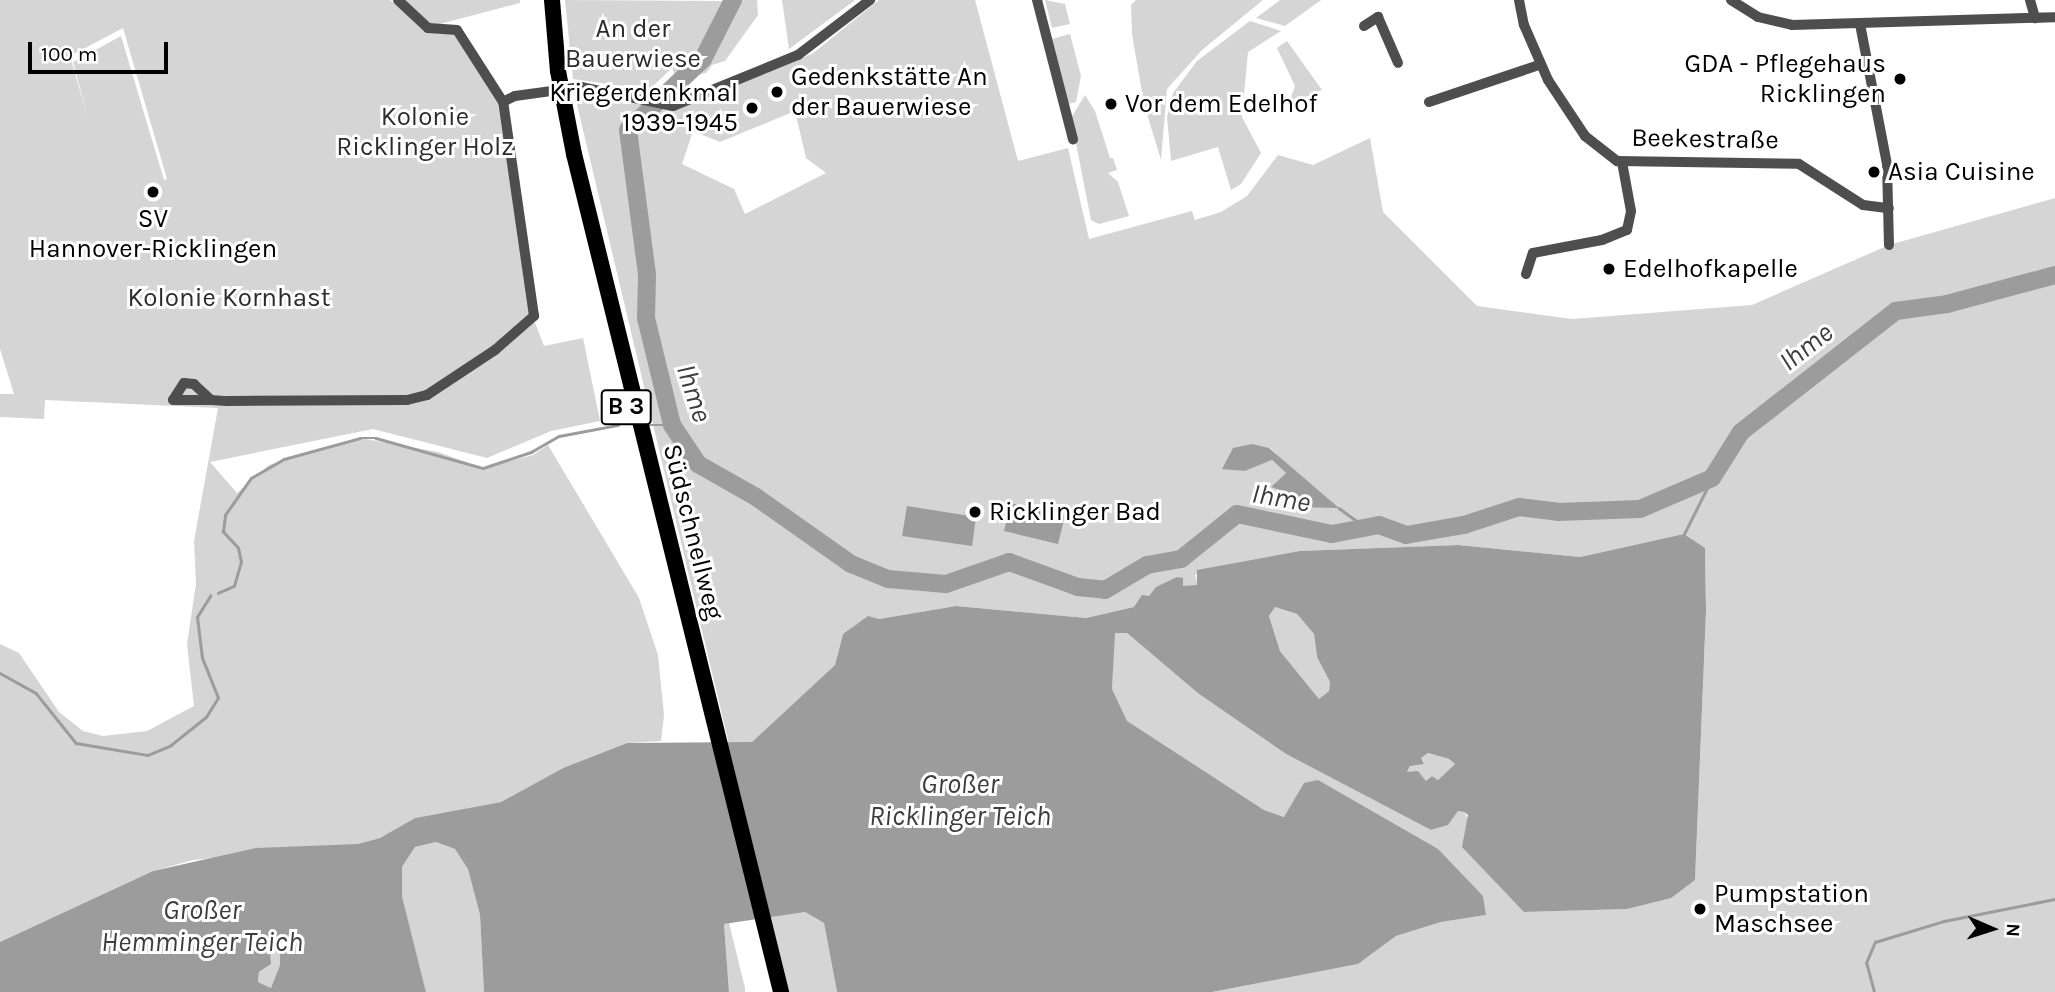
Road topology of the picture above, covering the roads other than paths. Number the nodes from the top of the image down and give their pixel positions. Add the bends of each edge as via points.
1 (398, 0) edge
2 (542, 0) edge
3 (552, 0) edge
4 (870, 0) edge
5 (1037, 0) edge
6 (1520, 0) edge
7 (1731, 0) edge
8 (2030, 0) edge
9 (2055, 17) edge
10 (2035, 18) junction
11 (1860, 24) junction
12 (1364, 26) dead end
13 (1398, 63) dead end
14 (1539, 65) junction
15 (553, 71) junction
16 (503, 102) junction
17 (1429, 102) dead end
18 (1073, 139) dead end
19 (1622, 162) junction
20 (1889, 208) junction
21 (1889, 245) dead end
22 (1526, 274) dead end
23 (211, 400) dead end
24 (774, 986) edge

1 - 16 street via 428,28 457,30
2 - 15 highway, Südschnellweg / B 3
3 - 15 highway, Südschnellweg / B 3
4 - 16 street via 798,55 673,106 581,88 515,96
5 - 18 street
6 - 14 street, Beekestraße
7 - 11 street via 1758,17 1783,24
8 - 10 street
9 - 10 street
10 - 11 street
11 - 20 street via 1887,164
12 - 13 street via 1378,16
14 - 17 street
14 - 19 street, Beekestraße via 1584,136
15 - 24 highway, Südschnellweg / B 3
16 - 23 street via 534,309 525,328 447,384 407,400
19 - 20 street, Beekestraße via 1799,164 1863,205
19 - 22 street via 1631,211 1627,230 1602,240 1533,253
20 - 21 street

